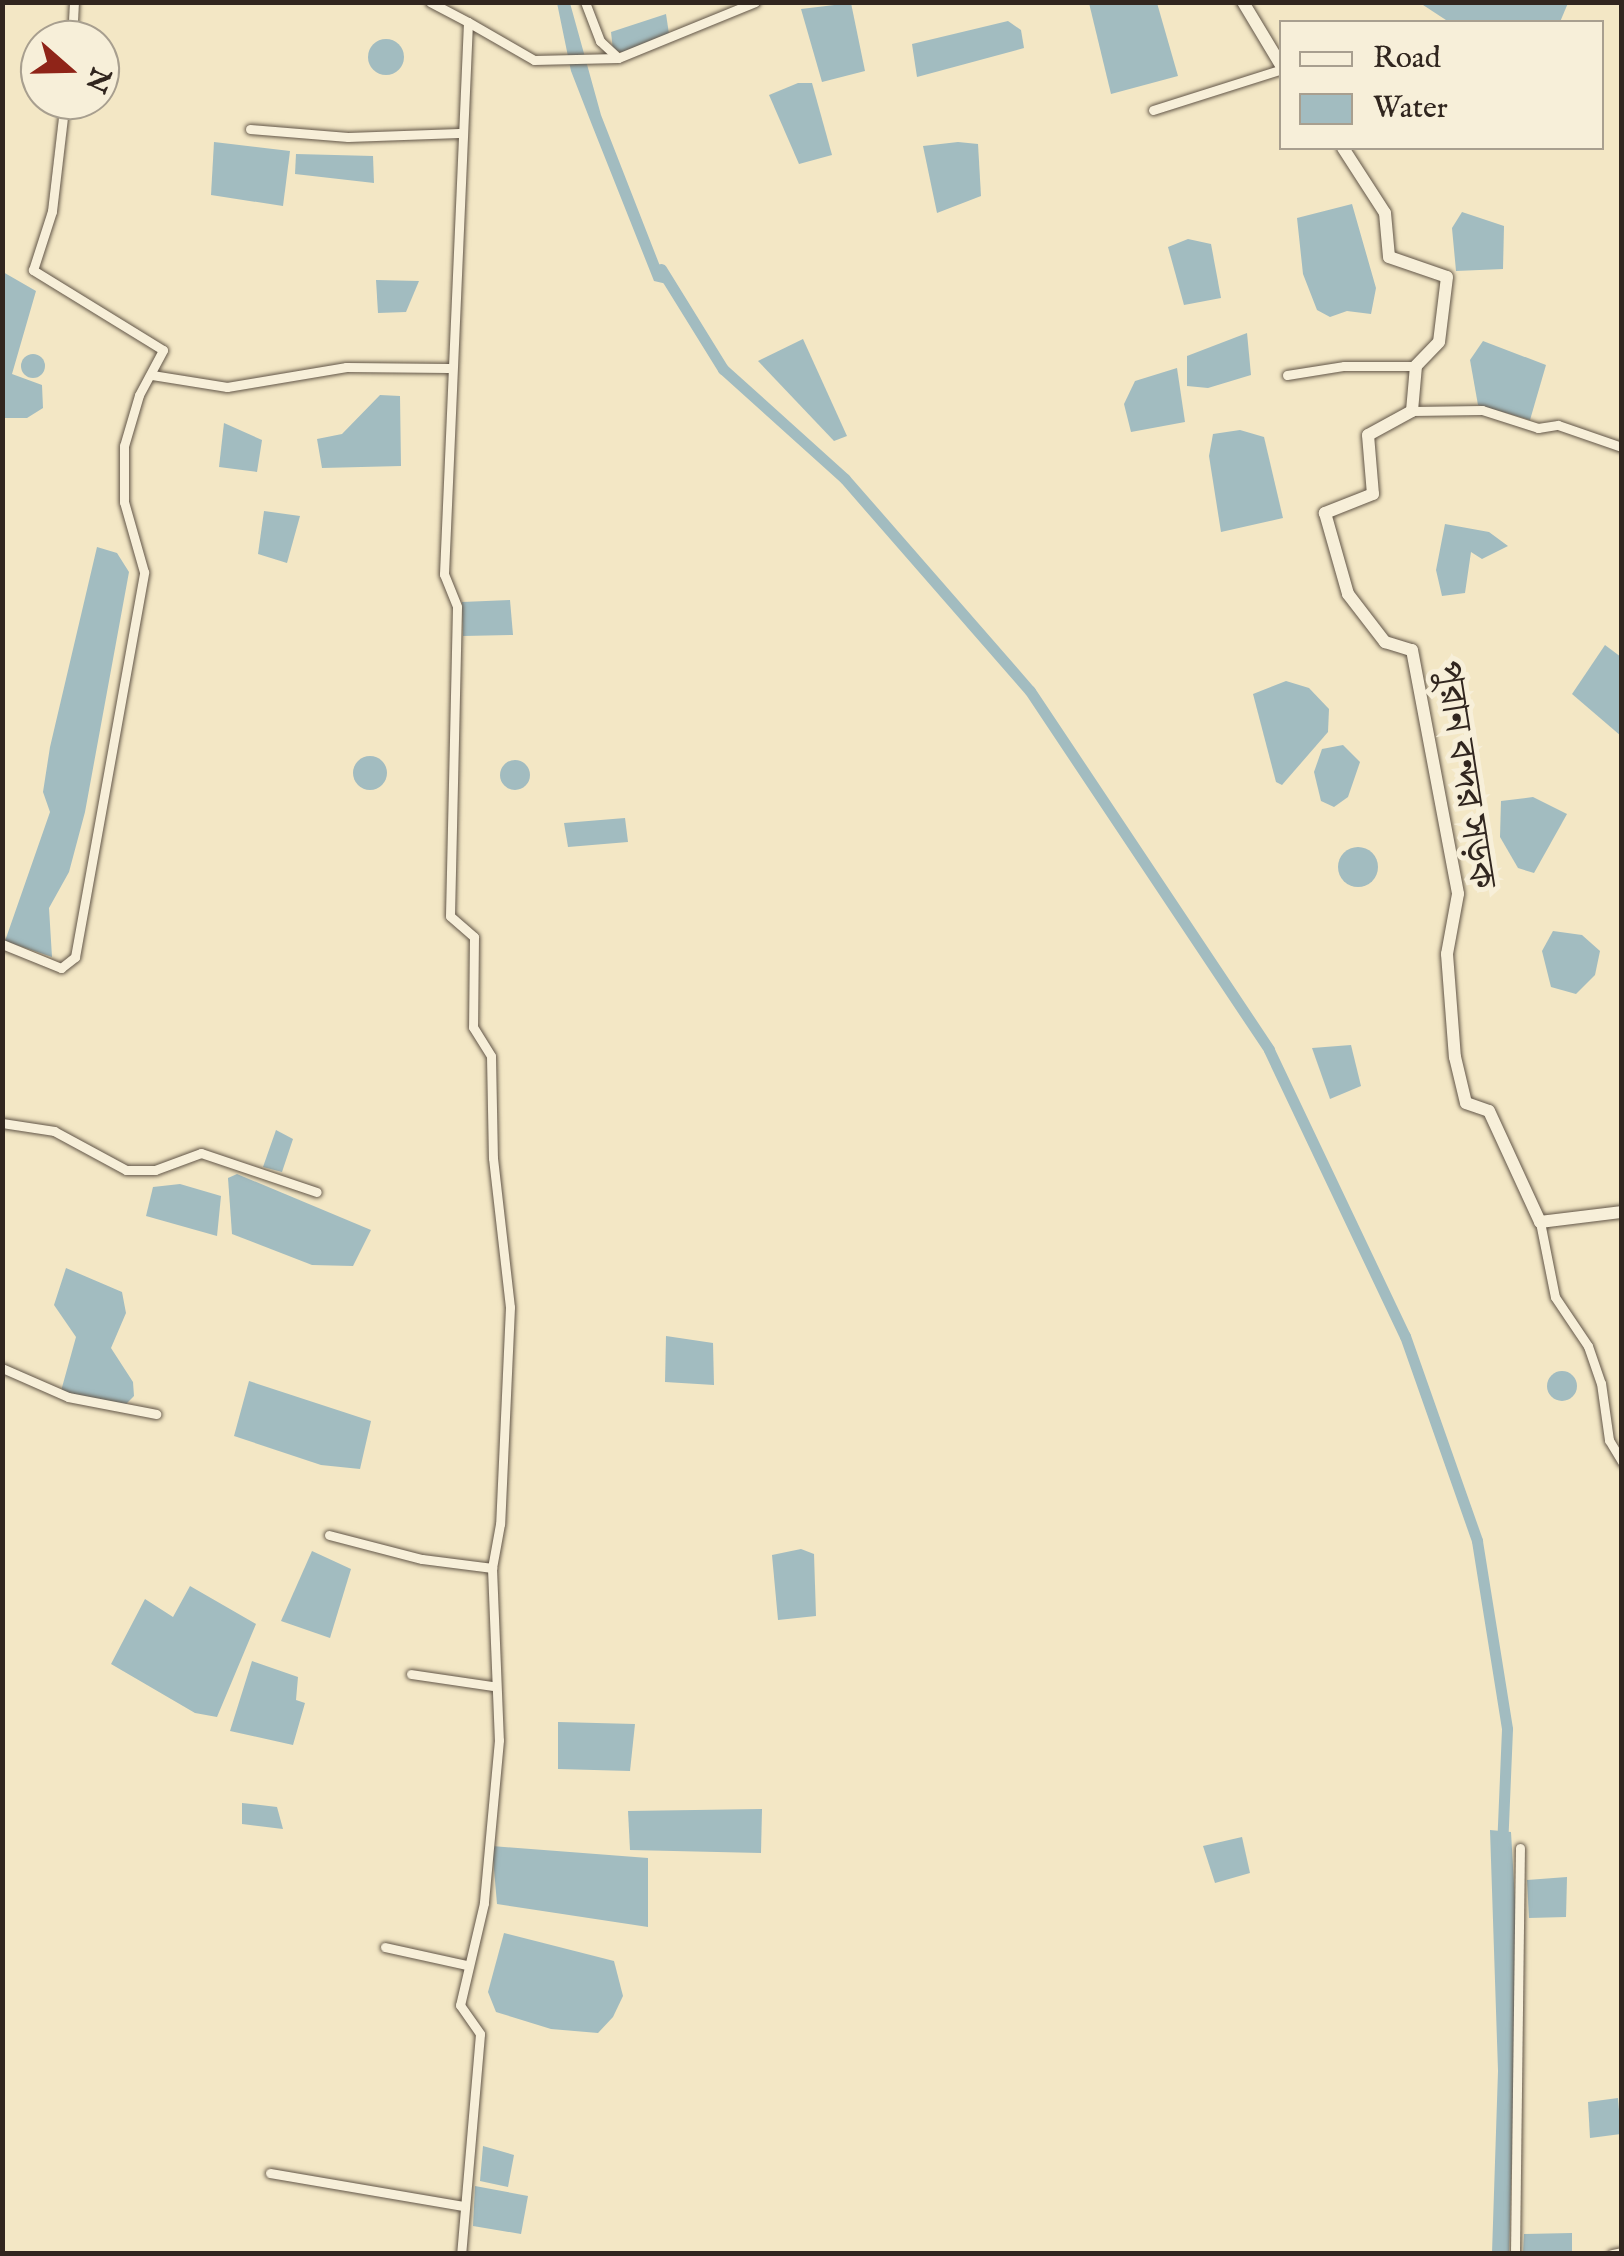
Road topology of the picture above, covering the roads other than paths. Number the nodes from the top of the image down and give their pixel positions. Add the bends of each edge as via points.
1 (430, 2) edge
2 (586, 2) edge
3 (756, 2) edge
4 (1244, 2) edge
5 (468, 22) junction
6 (618, 58) junction
7 (1279, 63) edge
8 (1279, 69) edge
9 (1153, 110) dead end
10 (63, 120) edge
11 (250, 130) dead end
12 (458, 133) junction
13 (1344, 150) edge
14 (1416, 366) junction
15 (449, 368) junction
16 (152, 374) junction
17 (1287, 375) dead end
18 (1412, 411) junction
19 (1622, 448) edge
20 (2, 944) edge
21 (2, 1123) edge
22 (317, 1192) dead end
23 (1622, 1212) edge
24 (1540, 1222) junction
25 (2, 1368) edge
26 (156, 1414) dead end
27 (1622, 1462) edge
28 (329, 1535) dead end
29 (492, 1568) junction
30 (412, 1674) dead end
31 (492, 1686) junction
32 (1520, 1848) dead end
33 (385, 1947) dead end
34 (466, 1966) junction
35 (270, 2173) dead end
36 (463, 2206) junction
37 (1622, 2252) edge
38 (461, 2254) edge
39 (1515, 2254) edge
40 (1612, 2254) edge

1 - 5 street
2 - 6 street via 600,41
3 - 6 street
4 - 7 street
5 - 6 street via 530,59
5 - 12 street
8 - 9 street
10 - 16 street via 52,211 33,270 162,346
11 - 12 street via 348,137
12 - 15 street
13 - 14 street via 1385,213 1389,257 1448,277 1439,342
14 - 17 street via 1344,366
14 - 18 street
15 - 16 street via 346,368 227,387
15 - 29 street via 444,574 457,607 450,916 474,937 473,1027 491,1056 493,1158 510,1307
16 - 20 street via 124,446 124,502 144,572 75,957 61,968
18 - 19 street via 1482,410 1538,428 1558,425
18 - 24 street, পুরান বন্দর সড়ক via 1368,435 1373,494 1325,516 1348,594 1385,642 1412,650 1458,894 1447,954 1455,1058 1466,1103 1489,1110
21 - 22 street via 54,1131 126,1170 155,1170 201,1153
23 - 24 street
24 - 27 street via 1555,1297 1588,1346 1609,1440
25 - 26 street via 68,1397
28 - 29 street via 422,1560
29 - 31 street
30 - 31 street
31 - 34 street via 500,1740 484,1903
32 - 39 street
33 - 34 street
34 - 36 street via 462,2016 480,2034
35 - 36 street
36 - 38 street
37 - 40 street

